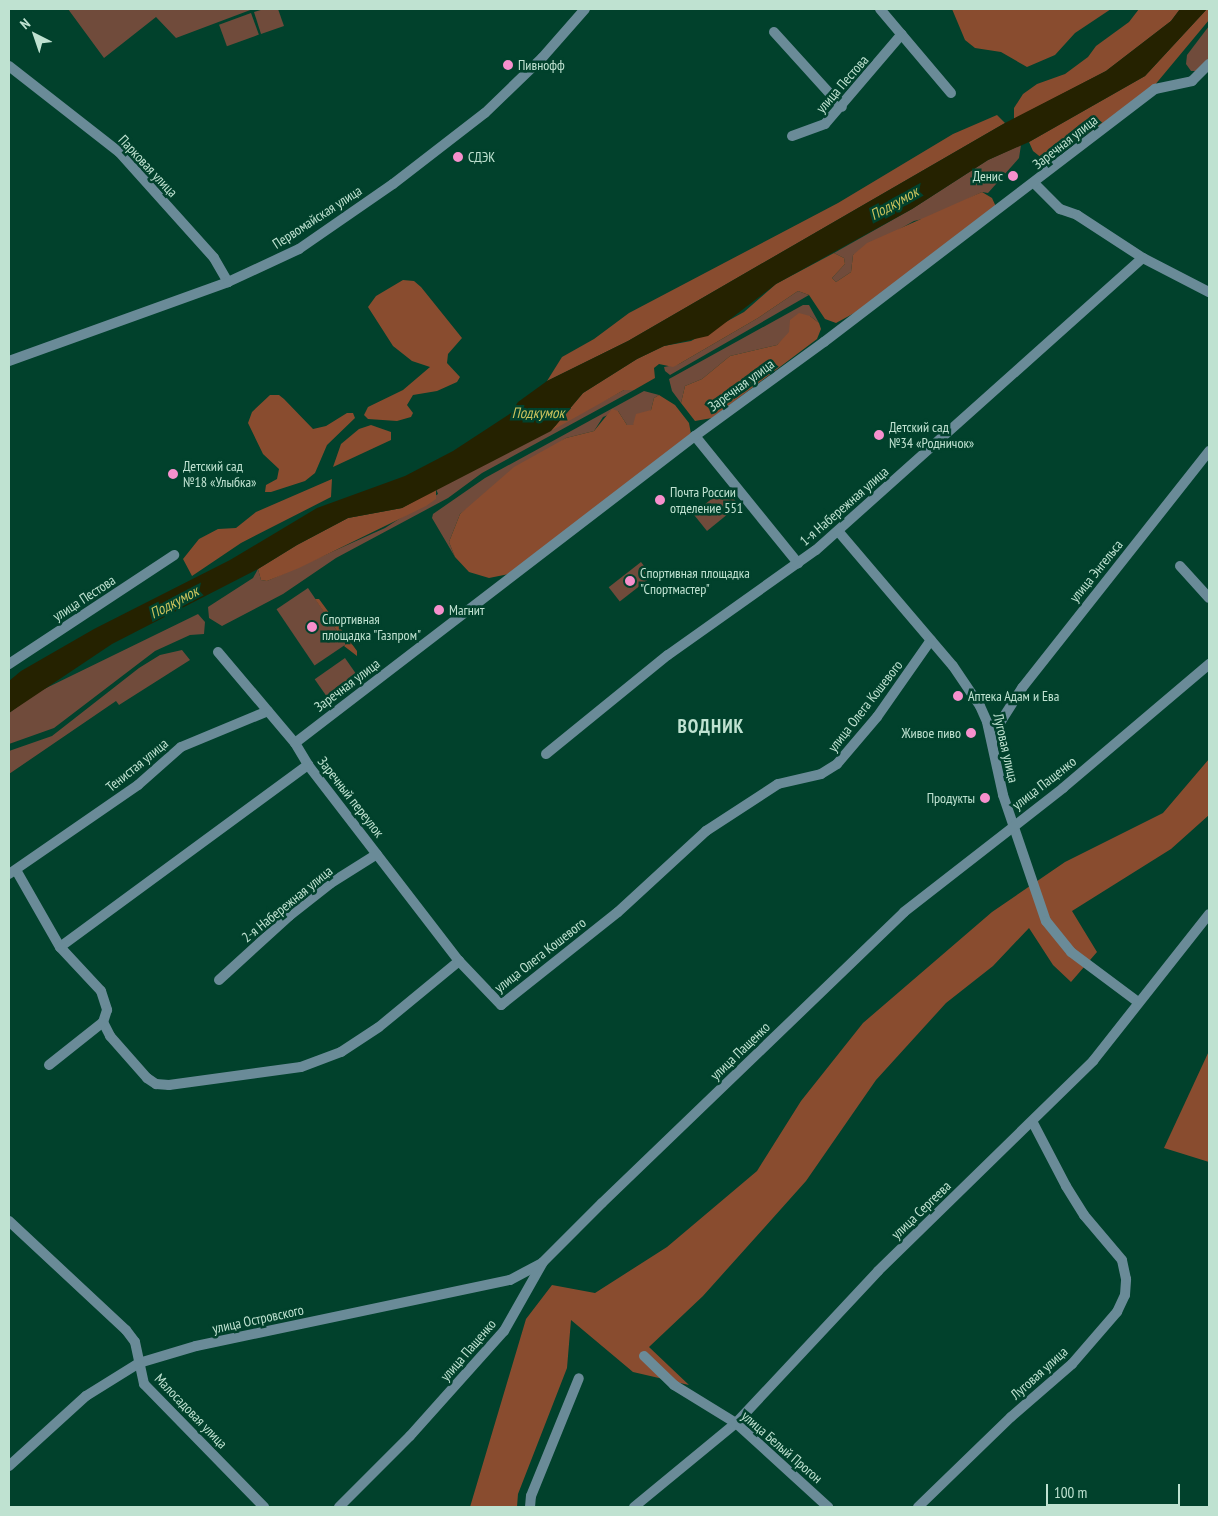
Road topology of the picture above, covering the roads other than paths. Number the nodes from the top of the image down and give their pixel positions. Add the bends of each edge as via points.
1 (586, 9) edge
2 (880, 9) edge
3 (774, 32) dead end
4 (902, 34) junction
5 (1209, 64) edge
6 (9, 66) edge
7 (951, 93) dead end
8 (842, 107) junction
9 (792, 136) dead end
10 (1034, 183) junction
11 (1143, 258) junction
12 (228, 282) junction
13 (1209, 292) edge
14 (9, 361) edge
15 (695, 436) junction
16 (1209, 451) edge
17 (838, 531) junction
18 (174, 555) dead end
19 (798, 563) junction
20 (1180, 566) dead end
21 (1209, 598) edge
22 (931, 640) junction
23 (218, 652) dead end
24 (9, 664) edge
25 (1209, 664) edge
26 (1007, 710) junction
27 (268, 711) junction
28 (985, 716) junction
29 (295, 743) junction
30 (991, 745) junction
31 (546, 754) dead end
32 (308, 765) junction
33 (1014, 825) junction
34 (377, 854) junction
35 (12, 872) edge
36 (1209, 914) edge
37 (60, 947) junction
38 (459, 961) junction
39 (219, 980) dead end
40 (1138, 1002) junction
41 (103, 1022) junction
42 (49, 1065) dead end
43 (1032, 1121) junction
44 (9, 1221) edge
45 (543, 1262) junction
46 (644, 1356) dead end
47 (141, 1362) junction
48 (579, 1378) dead end
49 (736, 1423) junction
50 (9, 1466) edge
51 (264, 1507) edge
52 (339, 1507) edge
53 (530, 1507) edge
54 (634, 1507) edge
55 (828, 1507) edge
56 (918, 1507) edge

1 - 12 street, Первомайская улица via 508,92 459,134 299,249
2 - 4 street
3 - 8 street
4 - 7 street
4 - 8 street, улица Пестова
5 - 10 street, Заречная улица via 1192,81 1156,89
6 - 12 street, Парковая улица via 119,152 214,258
8 - 9 street, улица Пестова via 825,124
10 - 11 street via 1060,209 1077,215
10 - 15 street, Заречная улица
11 - 13 street
11 - 17 street, 1-я Набережная улица
12 - 14 street, Первомайская улица
15 - 19 street
15 - 29 street, Заречная улица
16 - 26 street, улица Энгельса via 1073,621
17 - 19 street, 1-я Набережная улица
17 - 22 street, Луговая улица
18 - 24 street, улица Пестова
19 - 31 street, 1-я Набережная улица via 668,655
20 - 21 street
22 - 28 street, Луговая улица via 967,684
22 - 38 street, улица Олега Кошевого via 877,717 837,764 821,774 778,784 714,825 659,871 618,912 501,1005
23 - 27 street, Заречный переулок
25 - 33 street, улица Пащенко via 1063,788
26 - 28 street via 998,718
26 - 30 street, улица Энгельса
27 - 29 street, Заречный переулок
27 - 35 street, Тенистая улица via 181,747 138,785
28 - 30 street, Луговая улица
29 - 32 street, Заречный переулок
30 - 33 street, Луговая улица
32 - 34 street, Заречный переулок
32 - 37 street
33 - 40 street, Луговая улица via 1046,921 1071,952
33 - 45 street, улица Пащенко via 904,912
34 - 38 street, Заречный переулок
34 - 39 street, 2-я Набережная улица via 296,911
35 - 37 street
36 - 40 street, улица Сергеева
37 - 41 street via 100,991 107,1010
38 - 41 street via 364,1037 341,1052 301,1067 200,1082 156,1084 125,1053
40 - 43 street, улица Сергеева via 1093,1061
41 - 42 street
43 - 49 street, улица Сергеева via 878,1271
43 - 56 street, Луговая улица via 1066,1186 1122,1260 1125,1295 1117,1312 1072,1364 1011,1417
44 - 47 street, Малосадовая улица via 126,1330 135,1342
45 - 47 street, улица Островского via 510,1280 189,1348
45 - 52 street, улица Пащенко via 504,1331 410,1436
46 - 49 street, улица Белый Прогон via 674,1385
47 - 50 street, улица Островского via 86,1396
47 - 51 street, Малосадовая улица via 140,1375 144,1384
48 - 53 street via 531,1496
49 - 54 street, улица Сергеева
49 - 55 street, улица Белый Прогон

